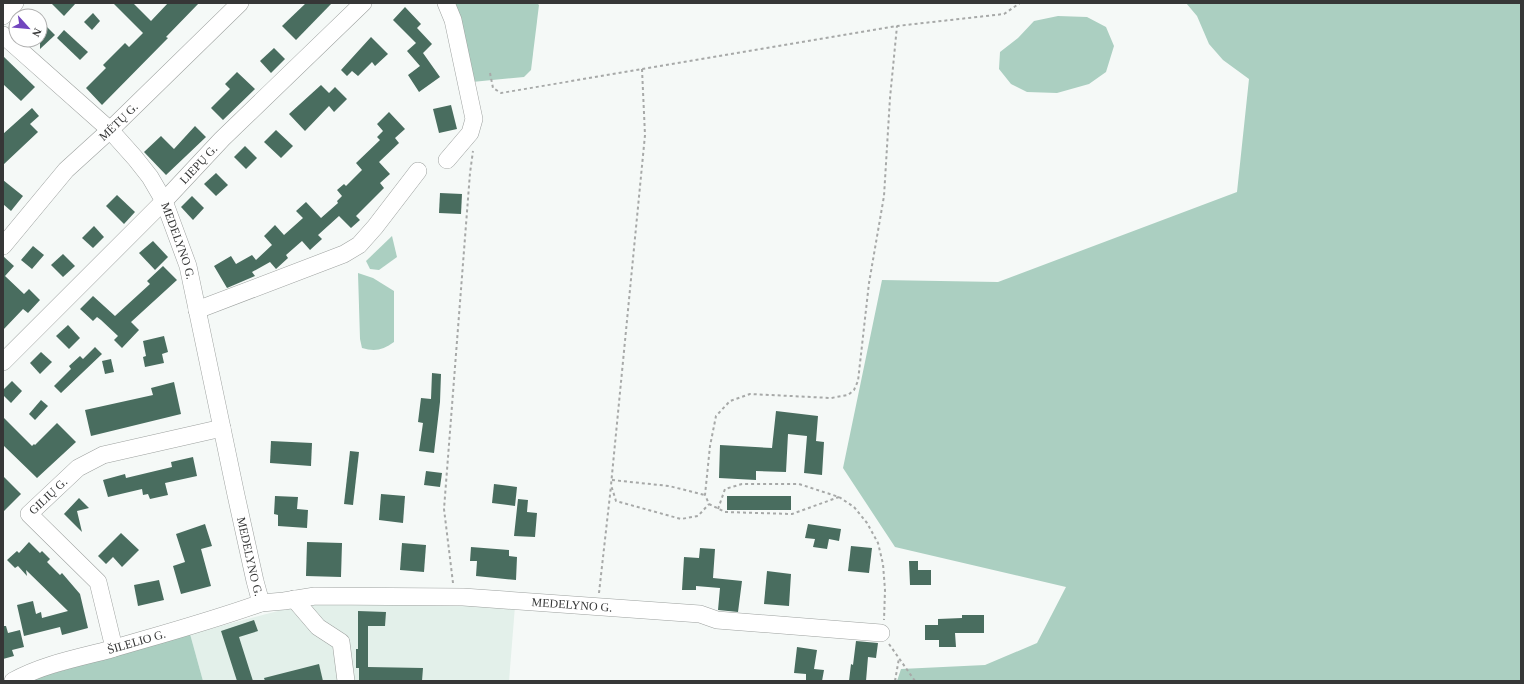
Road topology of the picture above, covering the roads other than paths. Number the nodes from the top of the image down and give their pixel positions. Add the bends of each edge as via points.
1 (15, 3) edge
2 (240, 3) edge
3 (363, 3) edge
4 (446, 3) edge
5 (3, 16) edge
6 (3, 35) edge
7 (110, 130) junction
8 (447, 160) dead end
9 (418, 171) dead end
10 (164, 201) junction
11 (3, 246) edge
12 (197, 310) junction
13 (3, 362) edge
14 (222, 428) junction
15 (294, 599) junction
16 (261, 603) junction
17 (881, 633) road end
18 (114, 648) junction
19 (12, 681) edge
20 (346, 681) edge

1 - 5 street
2 - 7 street, MĖTŲ G.
3 - 10 street, LIEPŲ G. via 222,139
4 - 8 street via 453,20 474,119 470,132
6 - 7 street, MEDELYNO G.
7 - 10 street, MEDELYNO G. via 150,177
7 - 11 street, MĖTŲ G. via 66,170
9 - 12 street via 359,245 344,254
10 - 12 street, MEDELYNO G. via 188,266
10 - 13 street, LIEPŲ G.
12 - 14 street, MEDELYNO G.
14 - 16 street, MEDELYNO G.
14 - 18 street, GILIŲ G. via 103,455 78,468 29,514 98,582
15 - 16 street, MEDELYNO G.
15 - 17 street, MEDELYNO G. via 314,596 454,597 700,614 717,620
15 - 20 street via 318,627 341,642
16 - 18 street, ŠILELIO G.
18 - 19 street, ŠILELIO G. via 24,674

